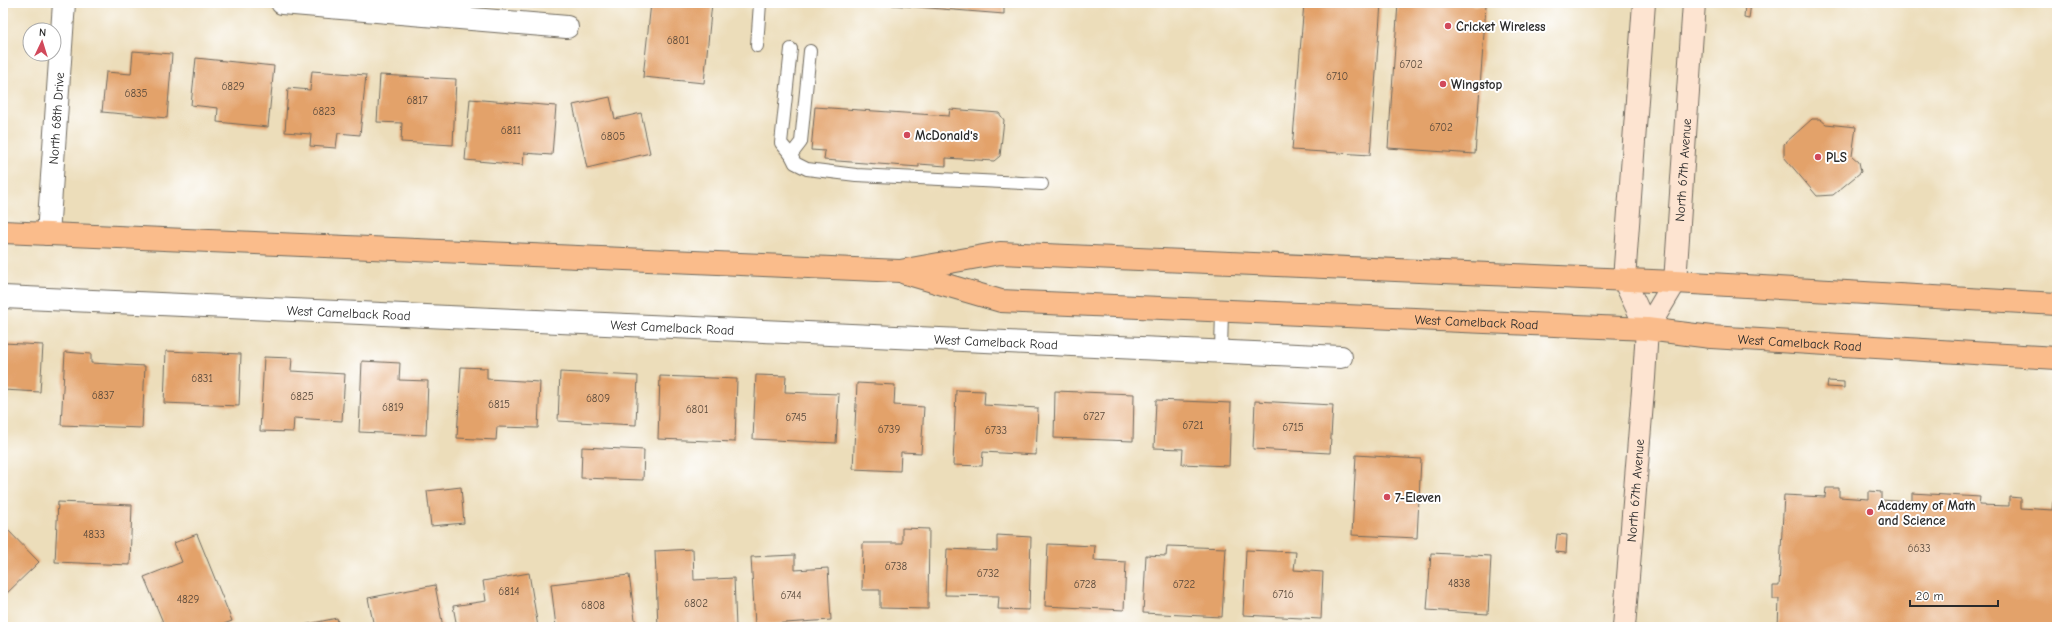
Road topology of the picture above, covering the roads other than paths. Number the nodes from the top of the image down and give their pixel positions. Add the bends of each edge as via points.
1 (64, 3) edge
2 (282, 3) edge
3 (760, 3) edge
4 (1644, 3) edge
5 (1694, 3) edge
6 (567, 27) dead end
7 (757, 46) dead end
8 (791, 49) dead end
9 (810, 51) dead end
10 (792, 155) junction
11 (1042, 184) dead end
12 (3, 232) edge
13 (48, 234) junction
14 (900, 272) junction
15 (1624, 280) junction
16 (1675, 282) junction
17 (3, 297) edge
18 (2057, 304) edge
19 (1222, 310) junction
20 (1647, 329) junction
21 (1221, 351) junction
22 (1341, 357) dead end
23 (2057, 358) edge
24 (1624, 627) edge

1 - 13 street, North 68th Drive
2 - 6 street
3 - 7 lane
4 - 15 main road, North 67th Avenue
5 - 16 main road, North 67th Avenue
8 - 10 lane via 781,143
9 - 10 lane via 801,142
10 - 11 lane via 795,163 807,169 856,175
12 - 13 main road, West Camelback Road
13 - 14 main road, West Camelback Road
14 - 15 main road, West Camelback Road via 1000,253
14 - 19 main road, West Camelback Road via 1001,301
15 - 16 main road, West Camelback Road
15 - 20 main road, North 67th Avenue
16 - 18 main road, West Camelback Road
16 - 20 main road, North 67th Avenue
17 - 21 street, West Camelback Road
19 - 20 main road, West Camelback Road
19 - 21 lane
20 - 23 main road, West Camelback Road via 1711,337
20 - 24 main road, North 67th Avenue
21 - 22 street, West Camelback Road

